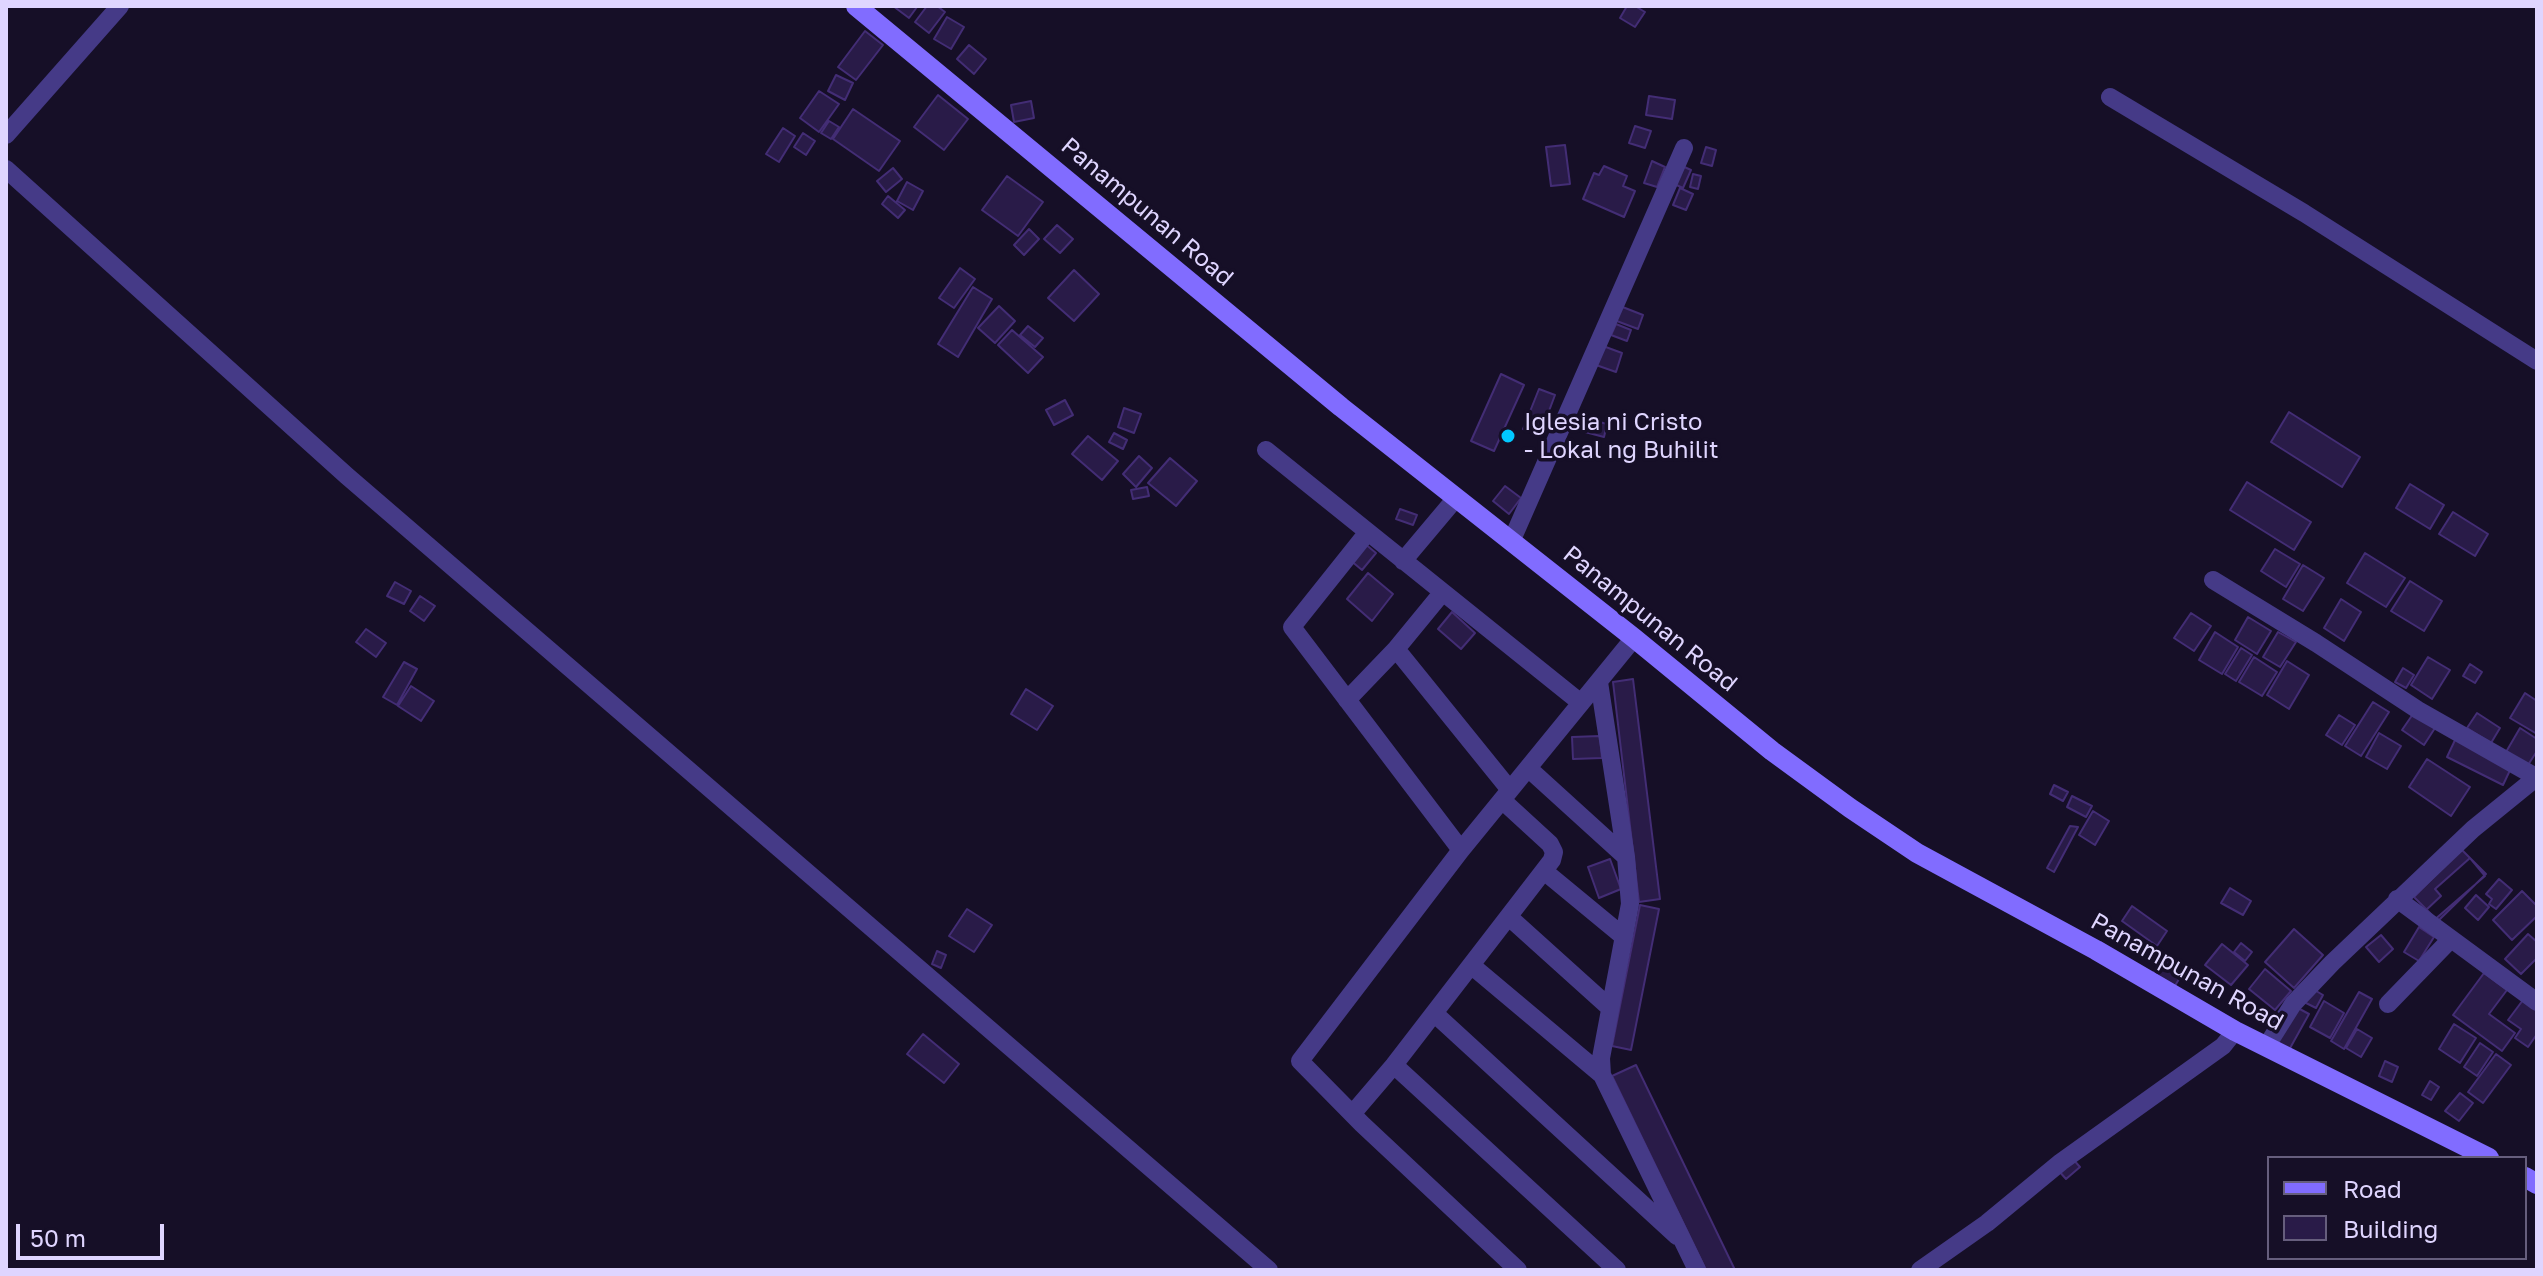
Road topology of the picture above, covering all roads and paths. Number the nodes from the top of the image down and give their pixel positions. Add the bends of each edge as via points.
1 (120, 6) edge
2 (856, 6) edge
3 (2110, 97) dead end
4 (6, 135) edge
5 (1684, 148) dead end
6 (6, 169) edge
7 (2537, 361) edge
8 (1266, 450) dead end
9 (1456, 498) junction
10 (1367, 533) junction
11 (1511, 542) junction
12 (1403, 561) junction
13 (2213, 580) dead end
14 (1442, 593) junction
15 (1634, 638) junction
16 (1396, 649) junction
17 (1599, 682) junction
18 (1347, 700) junction
19 (1581, 703) junction
20 (1528, 768) junction
21 (2537, 777) edge
22 (1506, 795) junction
23 (1461, 850) junction
24 (1626, 857) junction
25 (1544, 871) junction
26 (2397, 899) junction
27 (1509, 917) junction
28 (1624, 937) junction
29 (2451, 939) junction
30 (1471, 965) junction
31 (2537, 1002) edge
32 (2388, 1004) dead end
33 (1610, 1008) junction
34 (1434, 1013) junction
35 (2235, 1031) junction
36 (2266, 1047) junction
37 (1394, 1065) junction
38 (1602, 1075) junction
39 (1353, 1113) junction
40 (2485, 1156) edge
41 (1686, 1244) junction
42 (1269, 1270) edge
43 (1518, 1270) edge
44 (1617, 1270) edge
45 (1697, 1270) edge
46 (1920, 1270) edge

1 - 4 street
2 - 9 street, Panampunan Road
3 - 7 street
5 - 11 street
6 - 42 street via 347,476
8 - 10 street
9 - 11 street, Panampunan Road
9 - 12 street
10 - 12 street
10 - 18 street via 1292,627
11 - 15 street, Panampunan Road
12 - 14 street
13 - 21 street via 2418,710
14 - 16 street
14 - 19 street
15 - 17 street
15 - 35 street, Panampunan Road via 1772,751 1917,853
16 - 18 street
16 - 22 street
17 - 19 street
17 - 24 street
18 - 23 street
19 - 20 street
20 - 22 street
20 - 24 street
21 - 26 street
22 - 23 street
22 - 25 street via 1550,844 1554,852
23 - 39 street via 1300,1061
24 - 28 street via 1630,904
25 - 27 street
25 - 28 street
26 - 29 street
26 - 36 street via 2293,1004
27 - 30 street
27 - 33 street
28 - 33 street
29 - 31 street
29 - 32 street
30 - 34 street
30 - 38 street
33 - 38 street
34 - 37 street
34 - 41 street
35 - 36 street, Panampunan Road
35 - 46 street via 2223,1046
36 - 40 street, Panampunan Road
37 - 39 street
37 - 44 street
38 - 41 street
39 - 43 street
41 - 45 street

